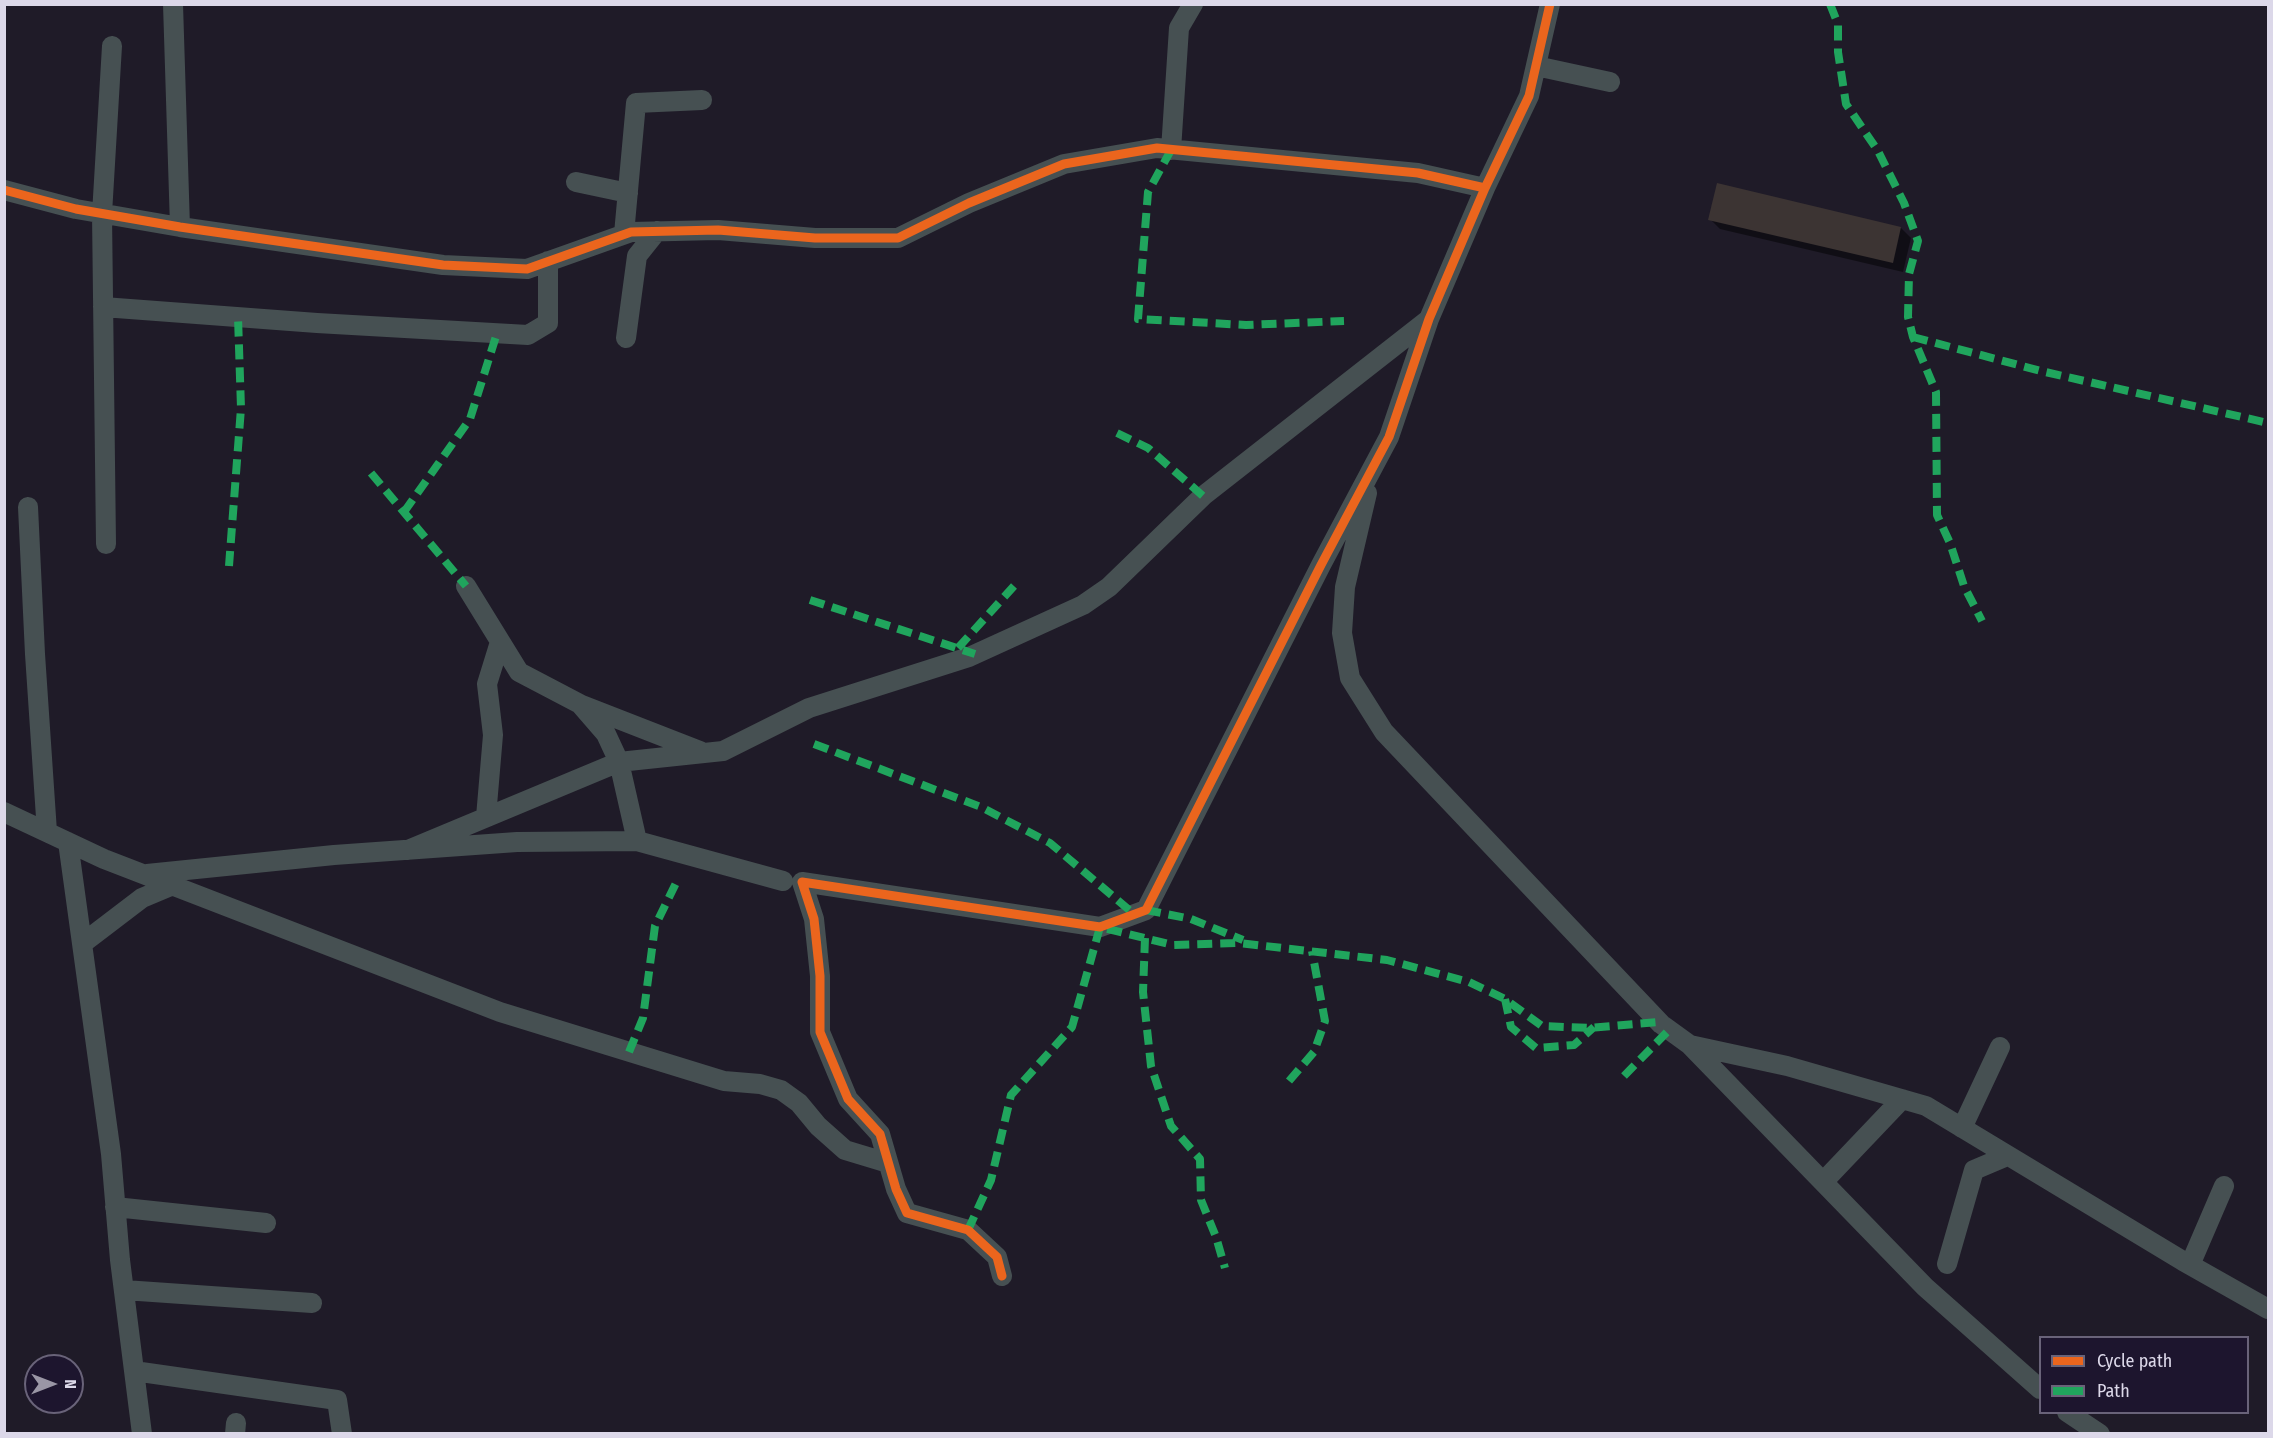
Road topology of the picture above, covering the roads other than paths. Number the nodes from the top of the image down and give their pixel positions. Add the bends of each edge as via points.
1 (173, 4) edge
2 (1193, 4) edge
3 (1550, 4) edge
4 (112, 46) dead end
5 (1536, 66) junction
6 (1610, 82) dead end
7 (702, 100) dead end
8 (1171, 150) junction
9 (576, 182) dead end
10 (1485, 188) junction
11 (4, 190) edge
12 (628, 193) junction
13 (102, 214) junction
14 (180, 228) junction
15 (657, 231) junction
16 (624, 234) junction
17 (548, 261) junction
18 (103, 307) junction
19 (1430, 319) junction
20 (626, 338) dead end
21 (1374, 466) junction
22 (28, 507) dead end
23 (106, 544) dead end
24 (466, 586) dead end
25 (500, 642) junction
26 (580, 704) junction
27 (703, 752) junction
28 (619, 762) junction
29 (4, 812) edge
30 (486, 817) junction
31 (47, 832) junction
32 (637, 841) junction
33 (68, 842) junction
34 (408, 850) junction
35 (144, 874) junction
36 (783, 881) dead end
37 (173, 885) junction
38 (84, 943) junction
39 (1690, 1045) junction
40 (2000, 1047) dead end
41 (1902, 1099) junction
42 (1962, 1128) junction
43 (2007, 1156) junction
44 (888, 1163) junction
45 (1823, 1182) junction
46 (2224, 1186) dead end
47 (115, 1207) junction
48 (266, 1222) dead end
49 (1947, 1264) dead end
50 (2190, 1264) junction
51 (1002, 1276) dead end
52 (123, 1290) junction
53 (312, 1303) dead end
54 (2268, 1309) edge
55 (134, 1371) junction
56 (2039, 1388) edge
57 (2069, 1414) edge
58 (142, 1434) edge
59 (342, 1434) edge
60 (2100, 1434) edge

1 - 14 street
2 - 8 street via 1179,28
3 - 5 street
4 - 13 street
5 - 6 street
5 - 10 street via 1529,96
7 - 12 street via 636,103
8 - 10 street via 1418,173
8 - 15 street via 1157,148 1064,164 898,237 815,238 718,230
9 - 12 street
10 - 19 street
11 - 13 street
12 - 16 street
13 - 14 street
13 - 18 street
14 - 17 street via 443,266 527,269
15 - 16 street
15 - 20 street via 637,256
16 - 17 street
17 - 18 street via 548,323 528,335
18 - 23 street
19 - 21 street via 1389,437
19 - 27 street via 1203,496 1083,606 969,657 809,708 723,751
21 - 39 street via 1345,587 1342,633 1350,678 1384,732 1661,1024
21 - 44 street via 1146,910 1100,927 802,882 814,920 820,1032 848,1099 880,1134
22 - 31 street
24 - 25 street
25 - 26 street via 519,672
25 - 30 street via 487,684 493,735
26 - 27 street
26 - 28 street via 606,734
27 - 28 street
28 - 30 street
28 - 32 street
29 - 31 street
30 - 34 street
31 - 33 street
32 - 34 street via 517,842
32 - 36 street
33 - 35 street
33 - 38 street
34 - 35 street
35 - 37 street
37 - 38 street via 142,898
37 - 44 street via 500,1012 724,1081 781,1090 845,1150
38 - 47 street
39 - 41 street via 1787,1066
39 - 45 street
40 - 42 street
41 - 42 street via 1926,1106
41 - 45 street
42 - 43 street
43 - 49 street via 1974,1170
43 - 50 street
44 - 51 street via 907,1213 968,1230 997,1257
45 - 56 street via 1924,1287
46 - 50 street
47 - 48 street
47 - 52 street
50 - 54 street
52 - 53 street
52 - 55 street
55 - 58 street
55 - 59 street via 338,1400
57 - 60 street

